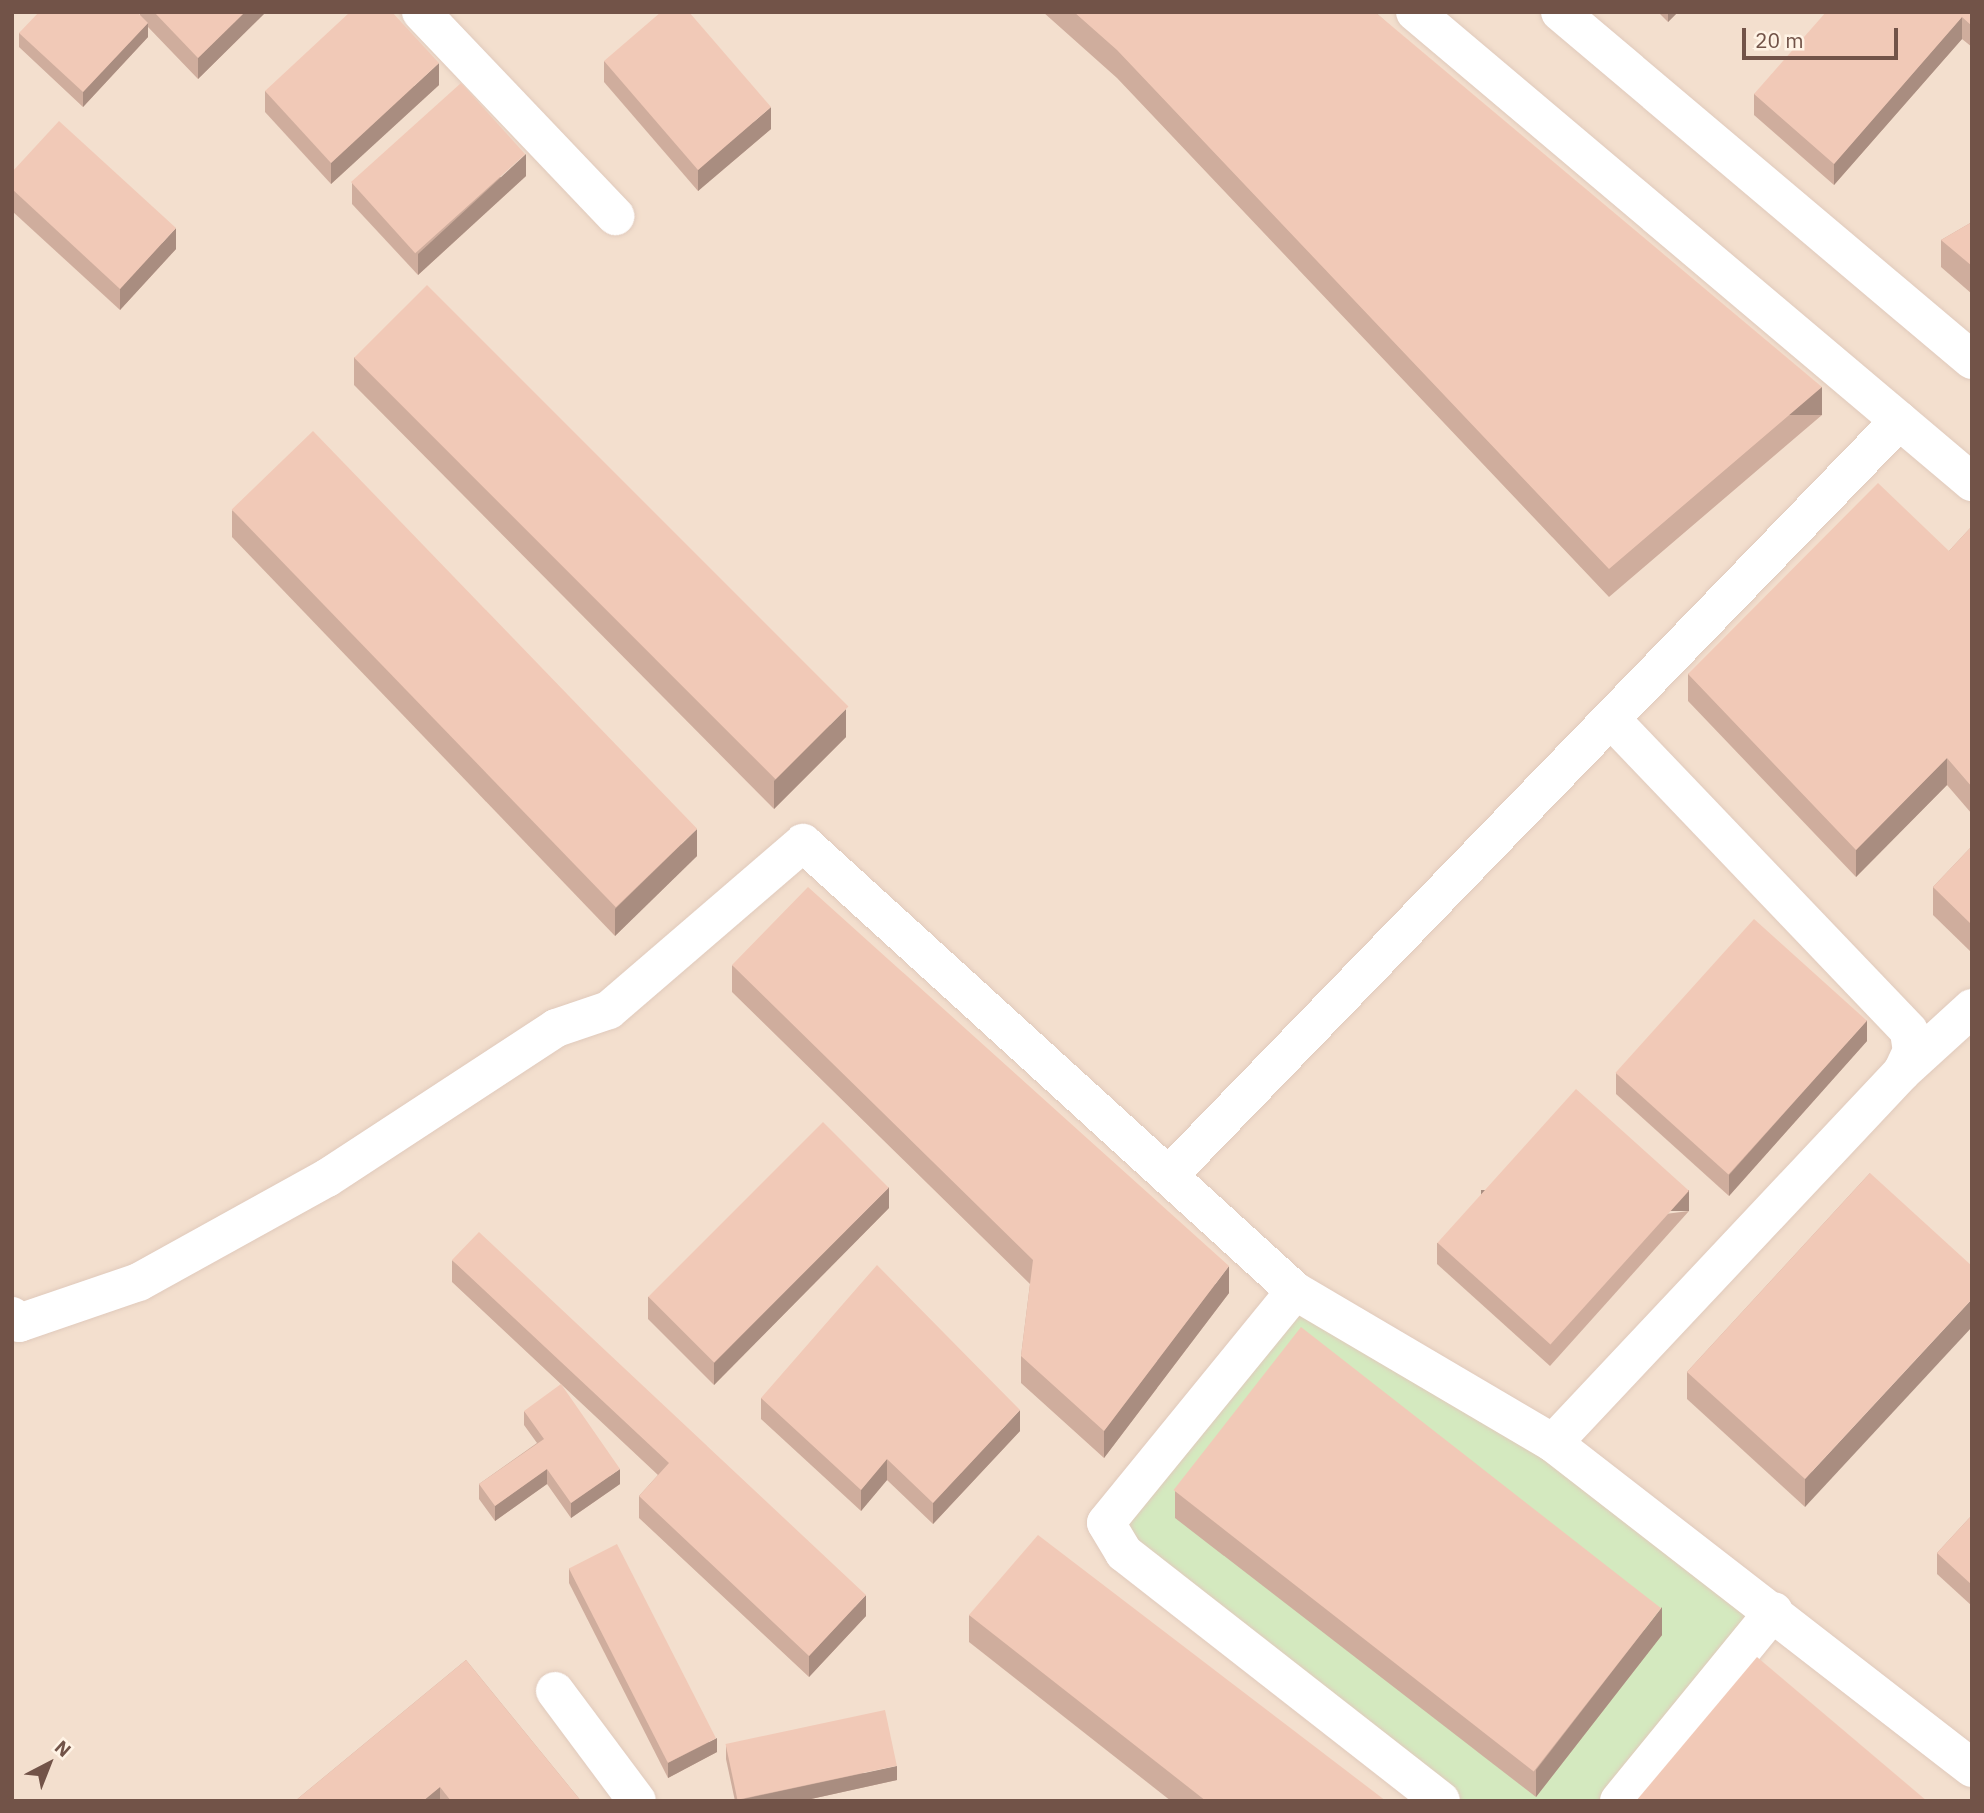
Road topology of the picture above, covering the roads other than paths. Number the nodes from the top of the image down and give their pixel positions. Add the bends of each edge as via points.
1 (421, 12) edge
2 (1415, 12) edge
3 (1560, 12) edge
4 (615, 216) dead end
5 (1972, 359) edge
6 (1899, 421) junction
7 (1972, 482) edge
8 (1613, 721) junction
9 (1972, 1008) edge
10 (1902, 1072) junction
11 (1171, 1173) junction
12 (1295, 1291) junction
13 (12, 1316) edge
14 (1553, 1443) junction
15 (1774, 1611) junction
16 (555, 1691) dead end
17 (1972, 1768) edge
18 (637, 1801) edge
19 (1441, 1801) edge
20 (1619, 1801) edge

1 - 4 street
2 - 6 street
3 - 5 street
6 - 7 street
6 - 8 street
8 - 10 street via 1909,1031 1912,1051
8 - 11 street
9 - 10 street
10 - 14 street
11 - 12 street
11 - 13 street via 803,843 609,1010 556,1028 327,1178 139,1282 19,1323
12 - 14 street
12 - 19 street via 1106,1523 1124,1553
14 - 15 street
15 - 17 street
15 - 20 street
16 - 18 street

